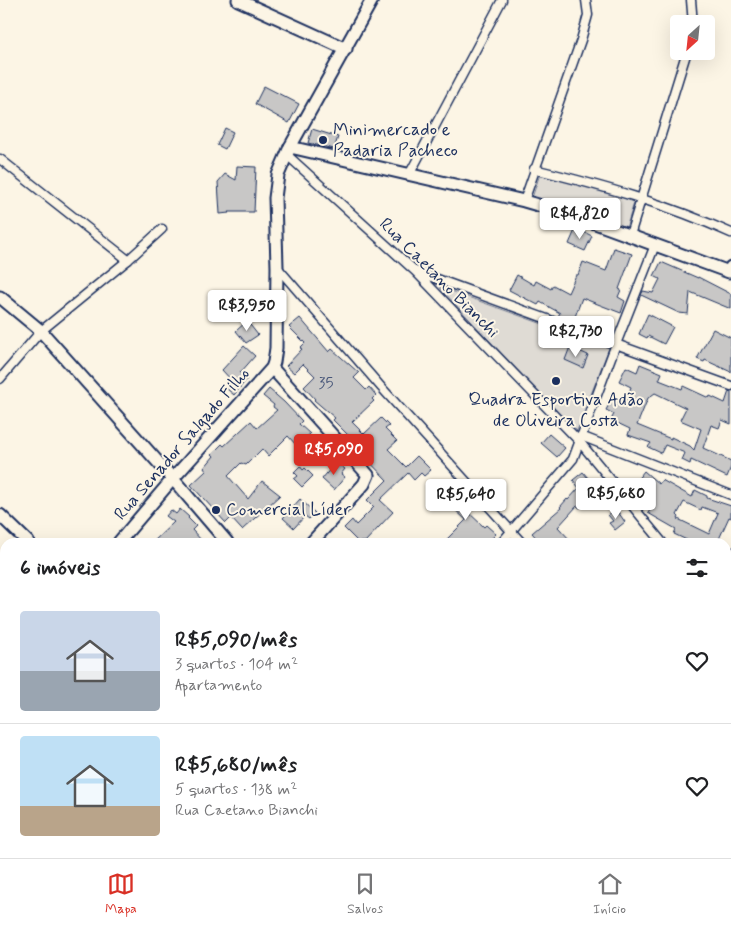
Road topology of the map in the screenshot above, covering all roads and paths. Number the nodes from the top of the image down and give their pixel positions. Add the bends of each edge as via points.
1 (238, 0) edge
2 (372, 0) edge
3 (502, 0) edge
4 (586, 0) edge
5 (691, 0) edge
6 (692, 15) edge
7 (346, 49) junction
8 (685, 60) edge
9 (288, 151) junction
10 (0, 159) edge
11 (534, 169) junction
12 (409, 175) junction
13 (641, 198) junction
14 (524, 201) junction
15 (162, 229) dead end
16 (731, 232) edge
17 (630, 235) junction
18 (655, 245) junction
19 (128, 260) junction
20 (277, 267) junction
21 (415, 271) junction
22 (730, 271) edge
23 (0, 297) edge
24 (41, 331) junction
25 (616, 344) junction
26 (272, 368) junction
27 (0, 379) edge
28 (731, 386) edge
29 (580, 439) junction
30 (173, 479) junction
31 (731, 495) edge
32 (0, 515) edge
33 (512, 532) junction
34 (24, 538) edge
35 (122, 538) edge
36 (224, 538) edge
37 (316, 538) edge
38 (506, 538) edge
39 (517, 538) edge
40 (659, 538) edge

1 - 7 street
2 - 7 street
3 - 12 street
4 - 11 street via 588,15 581,40
5 - 6 street
7 - 9 street
8 - 13 street
9 - 12 street
9 - 20 street via 276,183
9 - 21 street, Rua Caetano Bianchi
10 - 19 street
11 - 13 street
11 - 14 street
12 - 14 street
13 - 16 street
13 - 17 street
14 - 17 street
15 - 19 street
17 - 18 street
18 - 22 street
18 - 25 street
19 - 24 street
20 - 26 street
20 - 33 street
21 - 25 street
21 - 29 street, Rua Caetano Bianchi
23 - 24 street
24 - 27 street
24 - 30 street
25 - 28 street
25 - 29 street
26 - 30 street, Rua Senador Salgado Filho
26 - 37 street via 368,475 364,484
29 - 31 street
29 - 33 street via 574,459
29 - 40 street, Rua Caetano Bianchi
30 - 35 street, Rua Senador Salgado Filho
30 - 36 street
32 - 34 street
33 - 38 street
33 - 39 street

